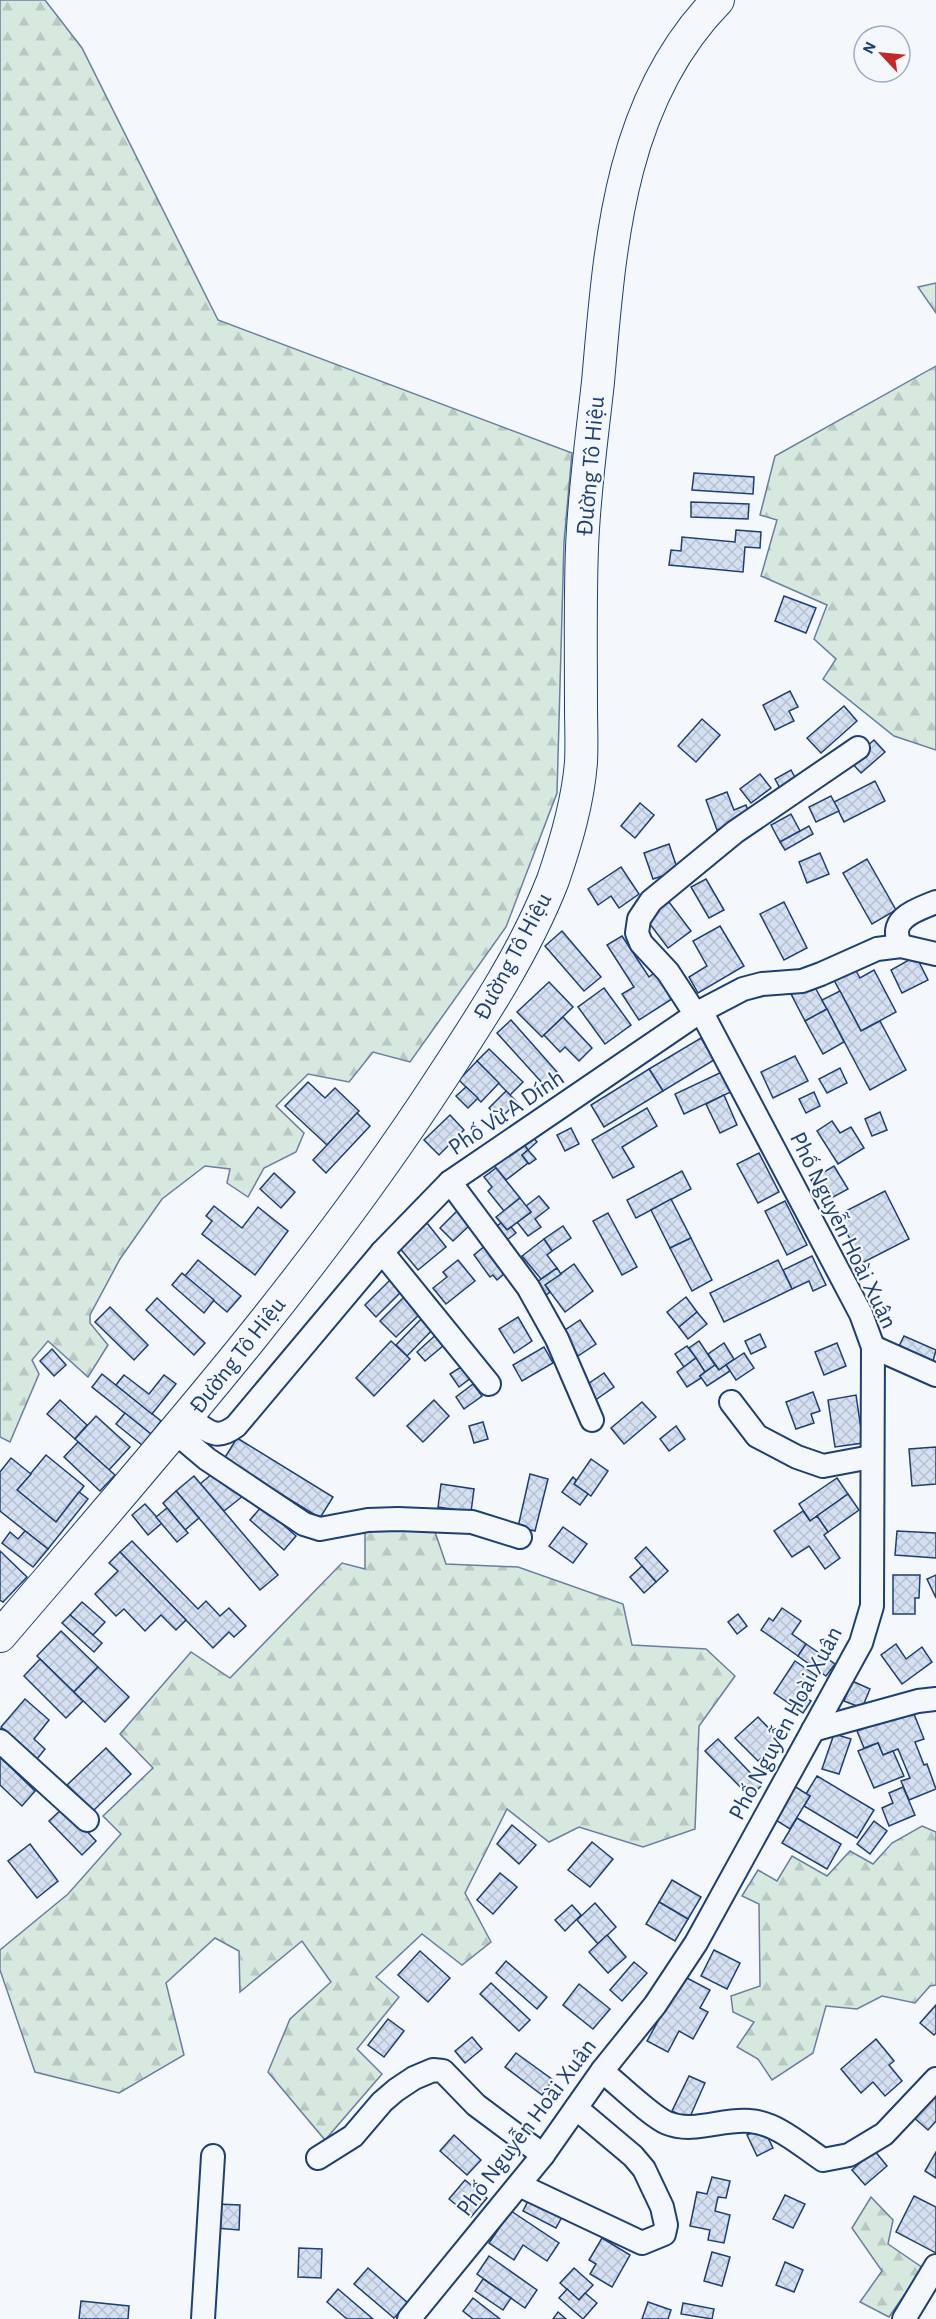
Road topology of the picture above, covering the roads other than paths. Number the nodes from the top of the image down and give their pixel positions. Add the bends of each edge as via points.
1 (718, 0) edge
2 (858, 748) dead end
3 (936, 902) edge
4 (901, 946) junction
5 (936, 954) edge
6 (699, 1013) junction
7 (450, 1182) junction
8 (382, 1252) junction
9 (873, 1347) junction
10 (936, 1375) edge
11 (489, 1384) dead end
12 (731, 1402) dead end
13 (592, 1420) dead end
14 (181, 1425) junction
15 (871, 1457) junction
16 (520, 1537) dead end
17 (0, 1636) edge
18 (936, 1699) edge
19 (813, 1730) junction
20 (0, 1740) edge
21 (87, 1820) dead end
22 (602, 2071) junction
23 (936, 2079) edge
24 (576, 2108) junction
25 (543, 2155) junction
26 (213, 2156) dead end
27 (318, 2158) dead end
28 (519, 2184) junction
29 (936, 2266) edge
30 (203, 2319) edge
31 (409, 2319) edge
32 (904, 2319) edge

1 - 14 highway, Đường Tô Hiệu via 681,45 660,83 637,134 622,187 608,272 582,547 581,764 570,825 552,881 527,939 407,1131
2 - 6 street, Phố Nguyễn Hoài Xuân via 735,832 651,901 639,919 637,933 641,943
3 - 4 street via 909,913 897,926
4 - 5 street, Phố Vừ A Dính
4 - 6 street, Phố Vừ A Dính via 877,949 802,981 743,989
6 - 7 street, Phố Vừ A Dính
6 - 9 street, Phố Nguyễn Hoài Xuân via 861,1314
7 - 8 street, Phố Vừ A Dính
7 - 13 street via 528,1287 557,1339
8 - 11 street
8 - 14 street, Phố Vừ A Dính via 236,1426 225,1434 214,1434
9 - 10 street
9 - 15 street, Phố Nguyễn Hoài Xuân
12 - 15 street via 758,1436 797,1457 823,1466
14 - 16 street via 227,1472 304,1524 320,1529 368,1520 472,1522
14 - 17 highway, Đường Tô Hiệu
15 - 19 street, Phố Nguyễn Hoài Xuân via 872,1606 861,1643
18 - 19 street
19 - 22 street, Phố Nguyễn Hoài Xuân via 696,1943 655,2005
20 - 21 street
22 - 23 street via 668,2124 699,2126 753,2121 778,2131 823,2160 849,2155 884,2134
22 - 24 street, Phố Nguyễn Hoài Xuân
24 - 25 street, Phố Nguyễn Hoài Xuân
24 - 28 street via 644,2169 662,2206 664,2234 642,2243 631,2240
25 - 27 street via 476,2105 443,2071 434,2070 396,2090 353,2136
25 - 28 street, Phố Nguyễn Hoài Xuân
26 - 30 street
28 - 31 street, Phố Nguyễn Hoài Xuân
29 - 32 street

